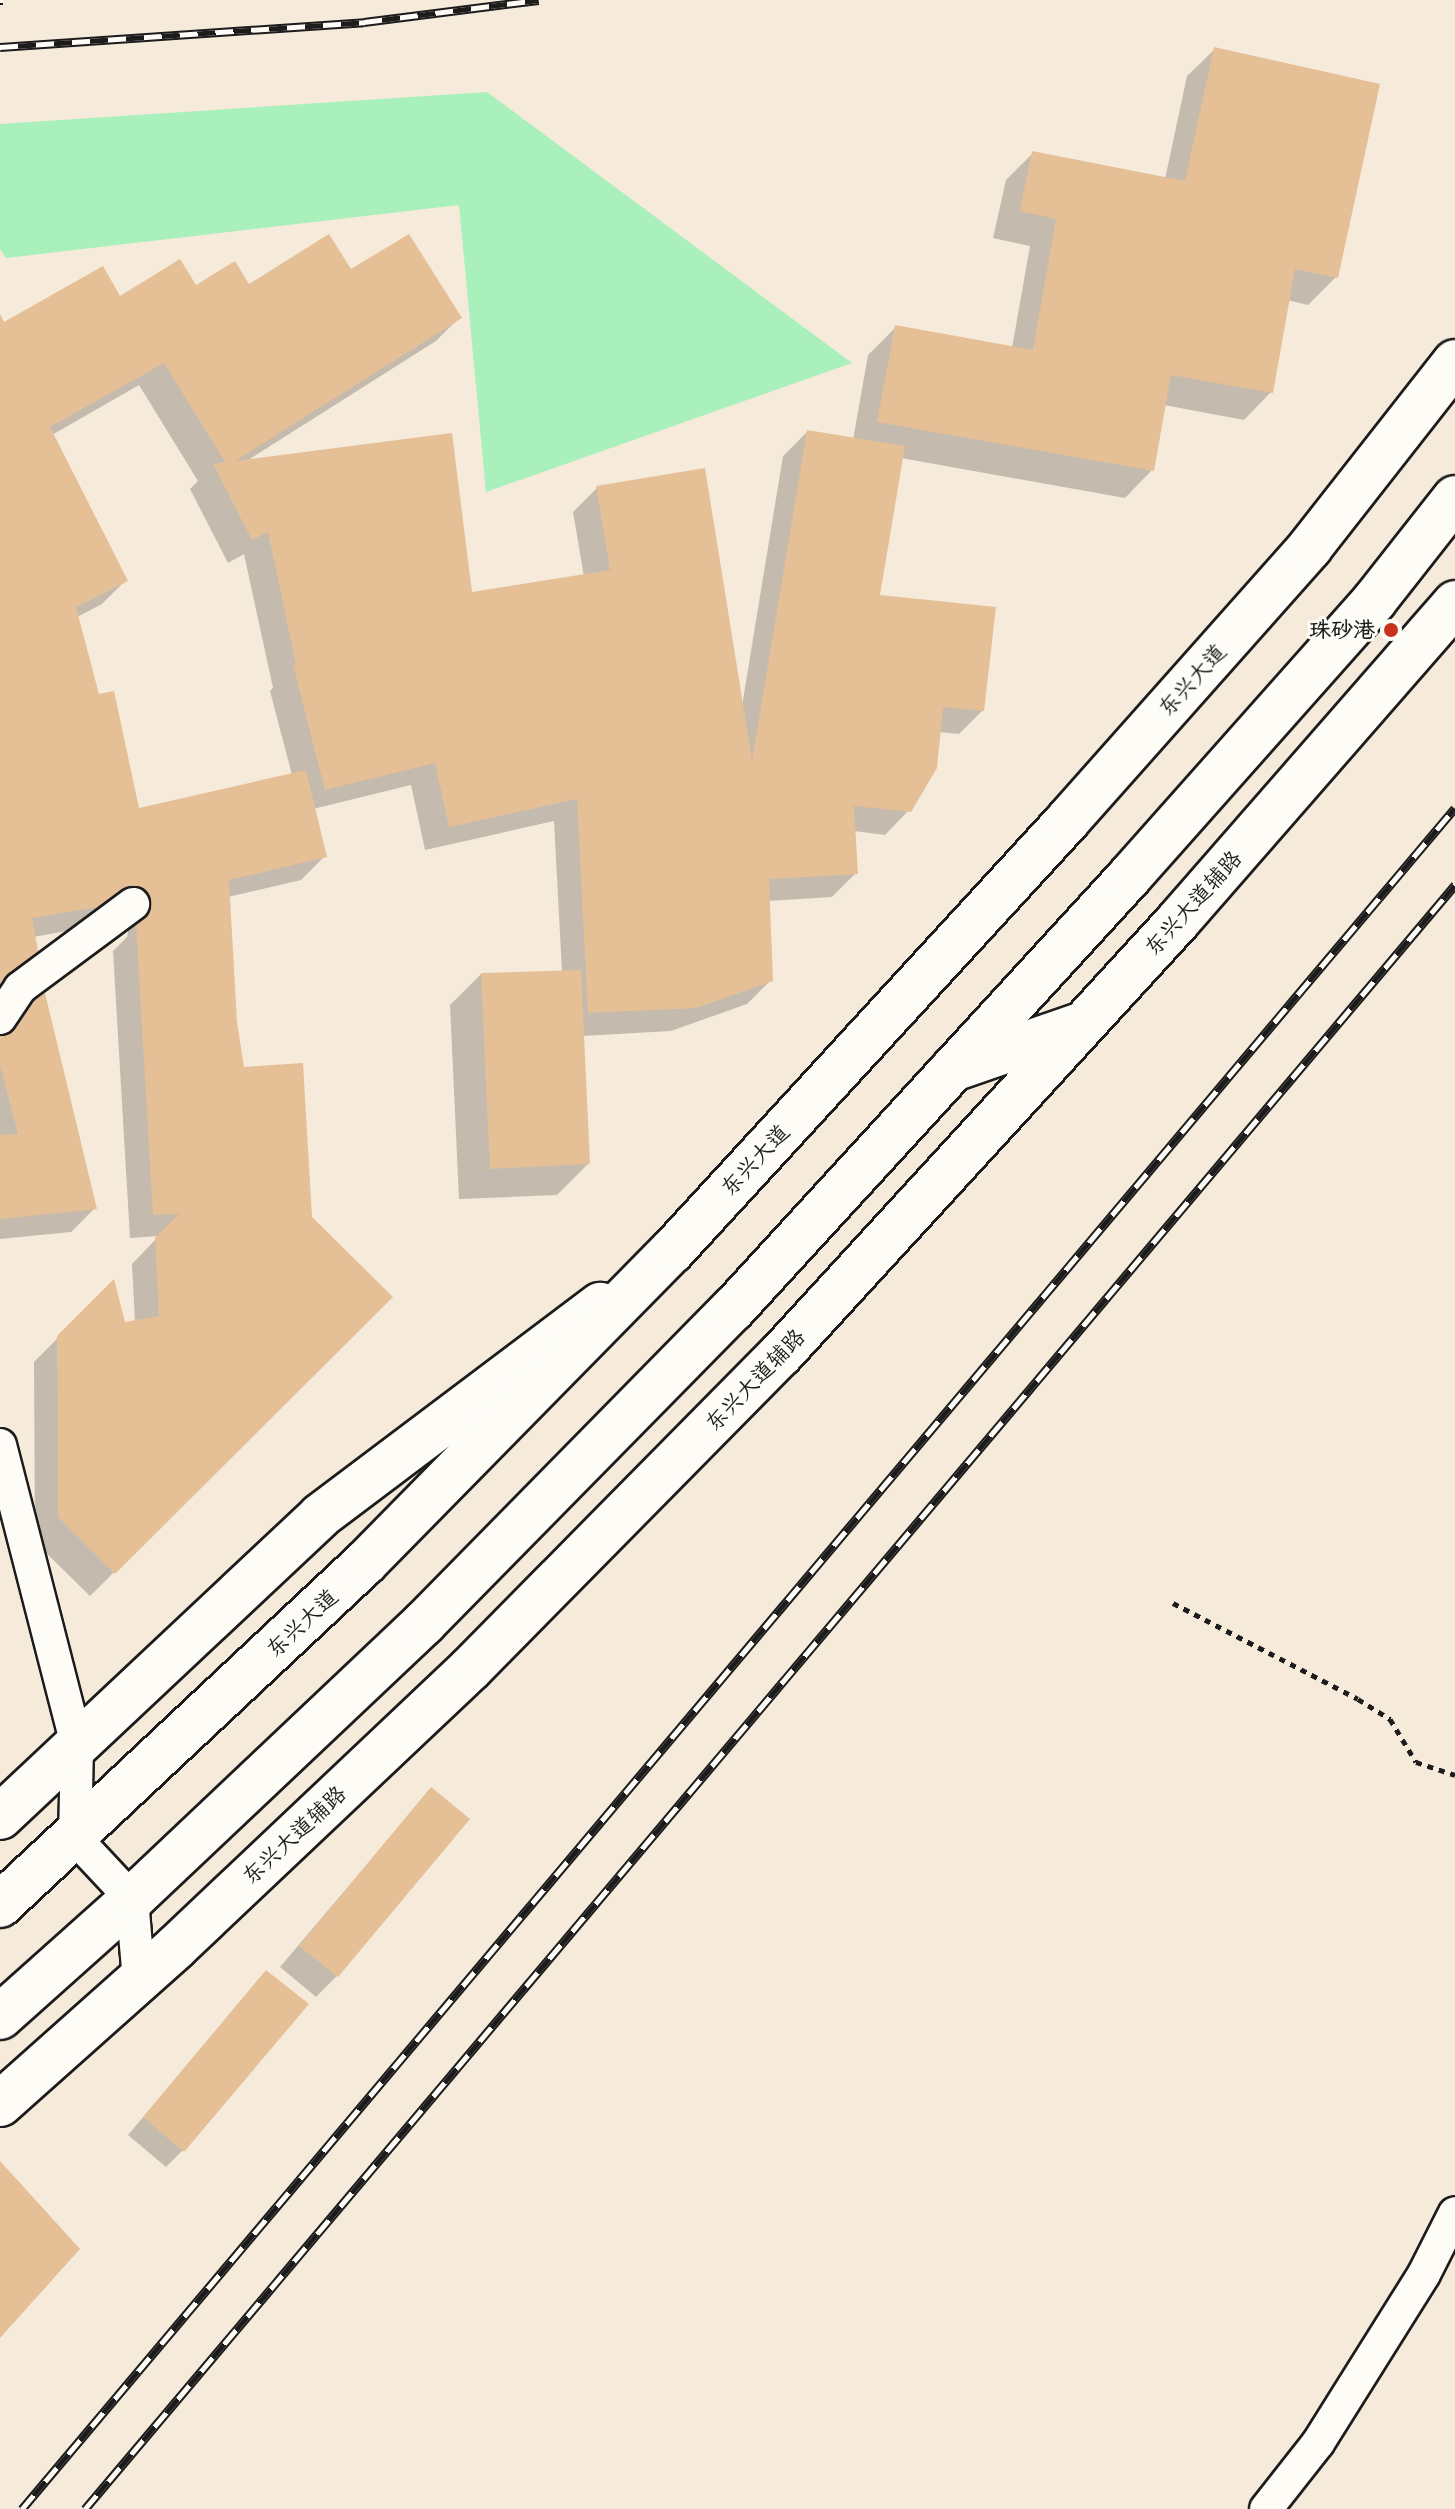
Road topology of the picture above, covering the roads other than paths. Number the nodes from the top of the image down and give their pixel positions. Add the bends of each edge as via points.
1 (1455, 362) edge
2 (1455, 498) edge
3 (1455, 603) edge
4 (133, 904) dead end
5 (0, 1018) edge
6 (1083, 1023) junction
7 (953, 1069) junction
8 (672, 1251) junction
9 (0, 1445) edge
10 (77, 1745) junction
11 (0, 1817) edge
12 (75, 1838) junction
13 (132, 1899) junction
14 (0, 1905) edge
15 (139, 1980) junction
16 (0, 2017) edge
17 (0, 2104) edge
18 (1455, 2213) edge
19 (1266, 2509) edge

1 - 8 main road, 东兴大道 via 1310,547 1068,820
2 - 7 main road via 1374,601
3 - 6 main road, 东兴大道辅路
4 - 5 lane via 20,988
6 - 7 main road
6 - 15 main road, 东兴大道辅路 via 781,1354 504,1635
7 - 13 main road via 733,1309 424,1623
8 - 10 main road via 320,1516
8 - 12 main road, 东兴大道 via 365,1563
9 - 10 lane
10 - 11 main road
10 - 12 lane
12 - 13 lane
12 - 14 main road, 东兴大道
13 - 15 lane
13 - 16 main road
15 - 17 main road, 东兴大道辅路
18 - 19 lane via 1424,2274 1318,2443

